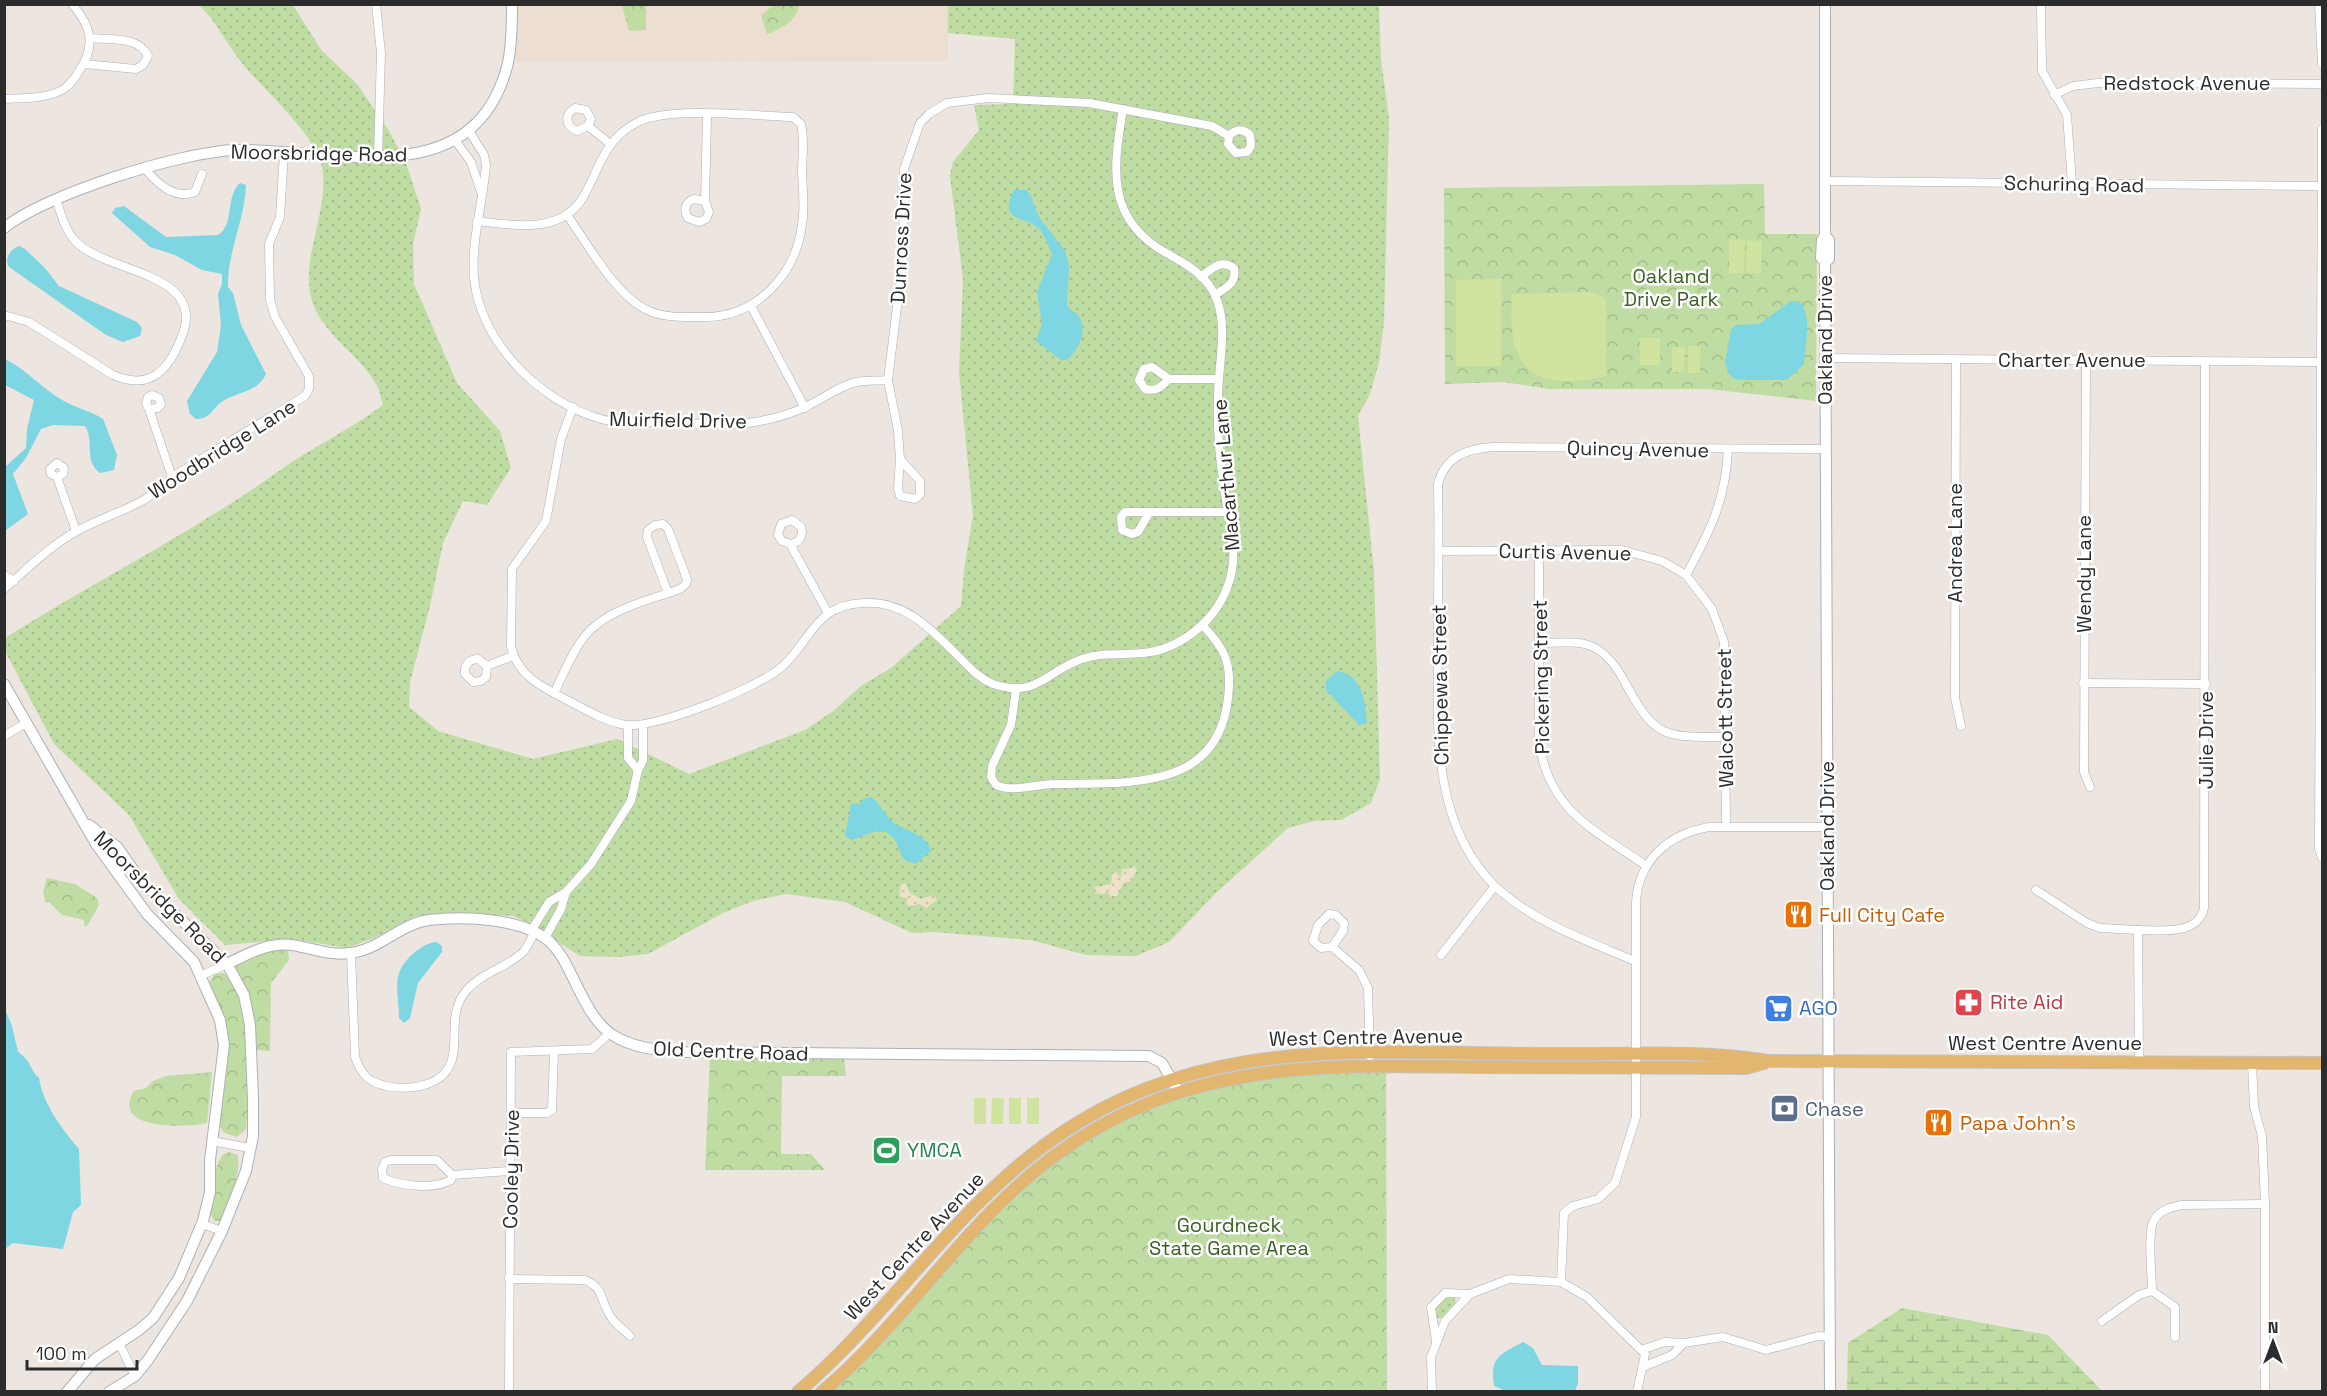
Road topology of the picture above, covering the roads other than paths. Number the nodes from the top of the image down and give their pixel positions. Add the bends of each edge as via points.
1 (72, 4) edge
2 (376, 4) edge
3 (513, 4) edge
4 (1825, 4) edge
5 (2041, 4) edge
6 (2319, 4) edge
7 (91, 38) junction
8 (2322, 63) edge
9 (84, 64) junction
10 (2322, 84) edge
11 (2054, 95) junction
12 (4, 99) edge
13 (1123, 109) junction
14 (706, 115) junction
15 (588, 126) dead end
16 (2322, 129) edge
17 (469, 131) junction
18 (1229, 136) dead end
19 (454, 140) junction
20 (609, 143) junction
21 (284, 153) junction
22 (378, 157) junction
23 (146, 170) junction
24 (202, 174) dead end
25 (1825, 181) junction
26 (2072, 183) junction
27 (2322, 186) edge
28 (481, 194) junction
29 (56, 199) junction
30 (705, 201) dead end
31 (567, 215) junction
32 (477, 221) junction
33 (4, 228) edge
34 (1202, 277) junction
35 (1215, 294) junction
36 (751, 306) junction
37 (4, 315) edge
38 (1824, 358) junction
39 (2086, 359) junction
40 (1956, 360) junction
41 (2205, 362) junction
42 (2320, 362) junction
43 (1169, 379) dead end
44 (1218, 379) junction
45 (888, 380) junction
46 (573, 407) junction
47 (805, 408) junction
48 (149, 409) dead end
49 (1728, 449) junction
50 (1825, 449) junction
51 (900, 459) junction
52 (1452, 459) joint
53 (57, 477) dead end
54 (172, 477) junction
55 (1227, 512) junction
56 (1149, 513) dead end
57 (76, 531) junction
58 (790, 544) dead end
59 (1539, 550) junction
60 (1439, 551) junction
61 (2321, 569) edge
62 (4, 575) edge
63 (1686, 575) junction
64 (14, 581) junction
65 (4, 589) edge
66 (668, 593) junction
67 (828, 612) junction
68 (1202, 626) junction
69 (1538, 643) junction
70 (513, 656) junction
71 (487, 666) dead end
72 (2084, 683) junction
73 (4, 684) edge
74 (2206, 684) junction
75 (1016, 690) junction
76 (554, 693) junction
77 (26, 723) junction
78 (628, 725) junction
79 (644, 725) junction
80 (1961, 726) dead end
81 (4, 736) edge
82 (1726, 737) junction
83 (638, 770) junction
84 (2090, 788) dead end
85 (87, 823) junction
86 (1726, 826) junction
87 (1827, 827) junction
88 (2322, 858) edge
89 (1646, 865) junction
90 (1495, 886) junction
91 (2036, 890) dead end
92 (566, 891) junction
93 (2138, 930) junction
94 (537, 933) junction
95 (1332, 947) junction
96 (351, 953) junction
97 (1441, 955) dead end
98 (1635, 962) junction
99 (227, 964) junction
100 (200, 976) junction
101 (610, 1033) junction
102 (554, 1051) junction
103 (1370, 1053) junction
104 (1636, 1061) junction
105 (1827, 1061) junction
106 (2139, 1063) junction
107 (2252, 1063) junction
108 (2322, 1064) edge
109 (1370, 1067) junction
110 (1172, 1078) junction
111 (1178, 1091) junction
112 (512, 1113) junction
113 (212, 1141) junction
114 (250, 1148) junction
115 (509, 1171) junction
116 (452, 1175) junction
117 (2265, 1204) junction
118 (201, 1224) junction
119 (222, 1231) junction
120 (509, 1279) junction
121 (1561, 1282) junction
122 (2152, 1291) junction
123 (1470, 1294) junction
124 (2102, 1321) dead end
125 (630, 1336) dead end
126 (1829, 1337) junction
127 (2175, 1337) dead end
128 (119, 1343) junction
129 (1436, 1343) junction
130 (1684, 1343) junction
131 (1641, 1350) junction
132 (1643, 1367) junction
133 (135, 1376) junction
134 (67, 1392) edge
135 (109, 1392) edge
136 (509, 1392) edge
137 (798, 1392) edge
138 (822, 1392) edge
139 (1432, 1392) edge
140 (1637, 1392) edge
141 (1830, 1392) edge
142 (2265, 1392) edge

1 - 7 street
2 - 22 street via 381,53
3 - 17 street, Moorsbridge Road via 504,75 491,104
4 - 25 street, Oakland Drive
5 - 11 street via 2042,71
6 - 8 street
7 - 9 street
7 - 9 street via 136,42 148,56 136,69
9 - 12 street via 62,90 44,96
10 - 11 street, Redstock Avenue via 2098,83 2073,86
11 - 26 street via 2067,115
13 - 18 street, Dunross Drive via 1212,126
13 - 34 street, Macarthur Lane via 1114,181 1126,212 1146,239
13 - 45 street, Dunross Drive via 1048,99 988,98 947,103 920,123 904,169 903,258
14 - 20 street via 651,117
14 - 30 street
14 - 36 street via 793,117 802,128 803,222 789,267 770,292
15 - 20 street
16 - 27 street
17 - 19 street, Moorsbridge Road
17 - 28 street, Muirfield Drive via 486,165
19 - 22 street, Moorsbridge Road via 413,155
19 - 28 street, Muirfield Drive via 471,162
20 - 31 street via 580,201
21 - 22 street, Moorsbridge Road
21 - 23 street, Moorsbridge Road via 213,153
21 - 54 street, Woodbridge Lane via 280,217 269,244 270,300 309,376 309,389 299,401
23 - 24 street via 167,190 190,194 195,192
23 - 29 street, Moorsbridge Road
25 - 26 street, Schuring Road
25 - 38 street, Oakland Drive via 1825,236 1821,252
26 - 27 street, Schuring Road
27 - 42 street
28 - 32 street, Muirfield Drive
29 - 33 street, Moorsbridge Road
29 - 37 street via 72,238 84,248 180,295 186,320 176,352 154,376 128,381 29,322
31 - 32 street via 527,225
31 - 36 street via 623,292 642,308 666,315 710,317
32 - 46 street, Muirfield Drive via 474,277 491,331 524,372
34 - 35 street, Macarthur Lane
34 - 35 street via 1219,264 1227,263 1234,268 1233,283
35 - 44 street, Macarthur Lane via 1222,321
36 - 47 street
38 - 40 street, Charter Avenue
38 - 50 street, Oakland Drive
39 - 40 street, Charter Avenue
39 - 41 street, Charter Avenue
39 - 72 street, Wendy Lane
40 - 80 street, Andrea Lane via 1955,698
41 - 42 street, Charter Avenue
41 - 74 street, Julie Drive
42 - 61 street
43 - 44 street
44 - 55 street, Macarthur Lane via 1217,432
45 - 47 street, Muirfield Drive via 848,385
45 - 51 street, Dunross Drive
46 - 47 street, Muirfield Drive via 602,420 621,422 737,424
46 - 70 street via 561,439 546,521 512,569 509,617
48 - 54 street via 147,399 157,396 160,406 149,409
49 - 50 street, Quincy Avenue
49 - 52 street, Quincy Avenue via 1492,447 1468,450
49 - 63 street via 1724,492
50 - 87 street, Oakland Drive
51 - 51 street, Dunross Drive via 920,481 920,495 915,499 900,496
52 - 60 street, Chippewa Street via 1438,484
53 - 57 street
54 - 57 street, Woodbridge Lane via 156,493
55 - 56 street
55 - 68 street, Macarthur Lane via 1234,549 1229,583
57 - 64 street, Woodbridge Lane
58 - 67 street
59 - 60 street, Curtis Avenue
59 - 63 street, Curtis Avenue via 1622,550 1662,561
59 - 69 street, Pickering Street
60 - 90 street, Chippewa Street via 1438,732 1442,775 1462,836
61 - 88 street
62 - 64 street
63 - 82 street, Walcott Street via 1701,591 1721,627 1726,658
64 - 65 street, Woodbridge Lane
66 - 66 street via 683,587 687,579 668,529 663,524 655,525 648,530 647,537
66 - 76 street via 616,613 595,626 584,638
67 - 75 street via 848,604 894,606 931,629 975,674
67 - 79 street via 771,677
68 - 75 street, Macarthur Lane via 1156,651 1080,660 1037,685
68 - 75 street via 1222,646 1230,672 1222,729 1215,743 1194,762 1138,783 1007,788 996,785 991,777 992,766 1011,725
69 - 82 street via 1584,645 1605,655 1617,668 1641,712 1653,727 1666,734
69 - 89 street, Pickering Street via 1539,742 1551,784 1558,798 1578,818
70 - 71 street
70 - 76 street via 528,677
72 - 74 street
72 - 84 street, Wendy Lane via 2084,772
73 - 77 street, Moorsbridge Road
74 - 93 street, Julie Drive via 2203,915 2196,924 2183,929
76 - 78 street via 597,715
77 - 81 street
77 - 85 street, Moorsbridge Road
78 - 79 street
78 - 83 street via 628,758
79 - 83 street via 644,760
82 - 86 street, Walcott Street
83 - 92 street via 631,801 614,832
85 - 99 street, Moorsbridge Road via 117,847 150,890
85 - 100 street, Moorsbridge Road via 96,844 134,898 181,947
86 - 87 street
86 - 89 street via 1680,835
87 - 105 street, Oakland Drive
89 - 98 street via 1637,889
90 - 97 street
90 - 98 street, Chippewa Street via 1537,917
91 - 93 street via 2087,923 2100,928
92 - 94 street via 561,909
92 - 94 street via 549,902
93 - 106 street
94 - 96 street via 496,921 429,920 369,949
94 - 96 street via 523,952 482,976 465,992 455,1011 451,1064 443,1077 430,1085 390,1086 373,1081 360,1070 355,1057
94 - 101 street, Old Centre Road via 561,955 587,1004
95 - 95 street via 1344,923 1329,914 1318,925 1313,941 1321,948
95 - 103 street via 1359,970 1368,988
96 - 99 street via 280,945 254,951
98 - 104 street
99 - 100 street
99 - 114 street, Moorsbridge Road via 244,995 250,1025 254,1100
100 - 113 street, Moorsbridge Road via 220,1020 224,1045
101 - 102 street, Cooley Drive via 592,1048
101 - 110 street, Old Centre Road via 639,1047 681,1052 1149,1056 1159,1060
102 - 112 street via 552,1110
102 - 112 street, Cooley Drive via 511,1052
103 - 104 main road, West Centre Avenue
103 - 109 street
103 - 110 main road, West Centre Avenue via 1271,1057
104 - 105 main road, West Centre Avenue via 1709,1055
104 - 109 main road, West Centre Avenue
104 - 121 street via 1636,1117 1615,1183 1598,1199 1573,1206 1564,1214
105 - 106 main road, West Centre Avenue
105 - 126 street, Oakland Drive
106 - 107 main road, West Centre Avenue
107 - 108 main road, West Centre Avenue
107 - 117 street via 2254,1107 2262,1136
109 - 111 main road, West Centre Avenue via 1281,1070 1234,1076
110 - 111 street, Old Centre Road
110 - 137 main road, West Centre Avenue via 1103,1108 1022,1162 993,1188 841,1353
111 - 138 main road, West Centre Avenue via 1085,1136 1031,1175
112 - 115 street, Cooley Drive
113 - 114 street
113 - 118 street, Moorsbridge Road via 210,1192
114 - 119 street, Moorsbridge Road via 246,1171
115 - 116 street
115 - 120 street, Cooley Drive
116 - 116 street via 437,1160 391,1160 382,1169 383,1178 397,1184 444,1184
117 - 122 street via 2182,1205 2158,1215 2151,1225
117 - 142 street
118 - 119 street
118 - 128 street, Moorsbridge Road via 164,1303 139,1330
119 - 133 street, Moorsbridge Road via 187,1301
120 - 125 street via 585,1280 595,1284 607,1311
120 - 136 street, Cooley Drive
121 - 123 street via 1509,1279
121 - 131 street via 1587,1297
122 - 124 street via 2139,1295
122 - 127 street via 2175,1307
123 - 129 street via 1445,1321
123 - 129 street via 1445,1293 1431,1306
126 - 130 street via 1818,1336 1767,1350 1723,1337
126 - 141 street, Oakland Drive
128 - 133 street
128 - 134 street, Moorsbridge Road via 95,1359
129 - 139 street via 1431,1357
130 - 131 street via 1665,1342
130 - 132 street via 1672,1355
131 - 132 street via 1645,1354
132 - 140 street
133 - 135 street, Moorsbridge Road

